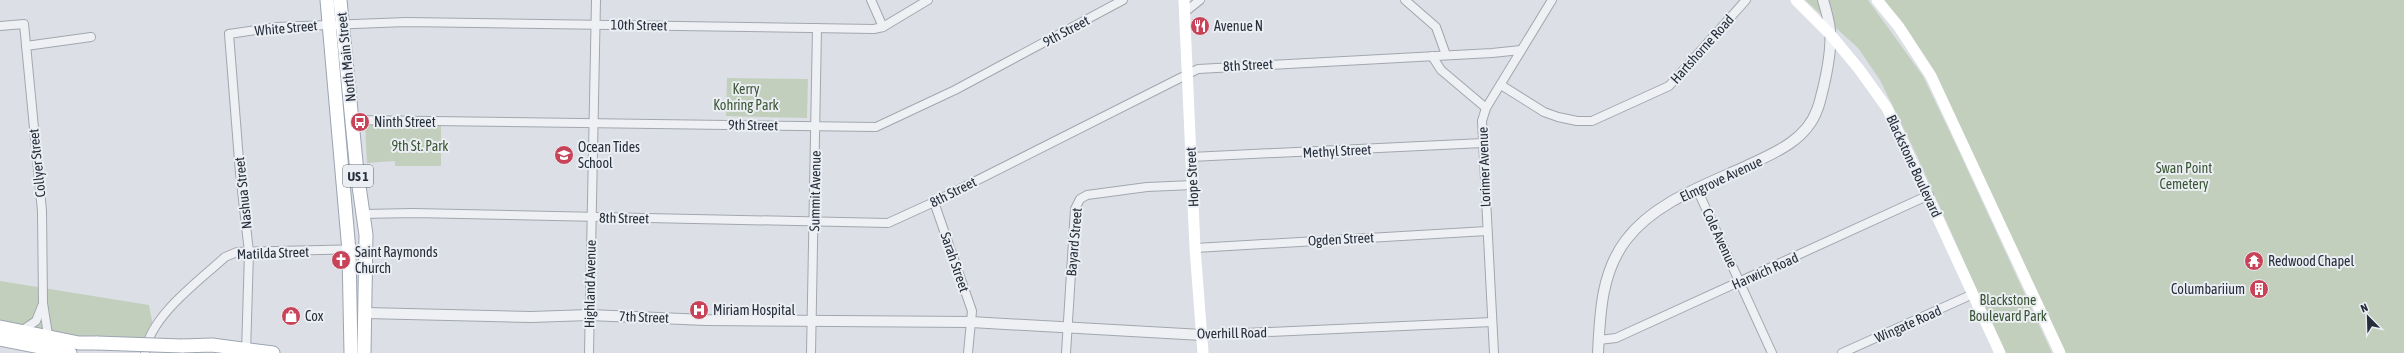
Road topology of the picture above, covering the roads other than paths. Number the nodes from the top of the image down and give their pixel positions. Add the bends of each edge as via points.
1 (327, 0) edge
2 (340, 0) edge
3 (596, 0) edge
4 (872, 0) edge
5 (928, 0) edge
6 (1123, 0) edge
7 (1184, 0) edge
8 (1200, 0) edge
9 (1405, 0) edge
10 (1552, 0) edge
11 (1746, 0) edge
12 (1796, 0) edge
13 (1823, 0) edge
14 (1877, 0) edge
15 (1185, 12) junction
16 (343, 24) junction
17 (596, 24) junction
18 (329, 25) junction
19 (0, 26) edge
20 (883, 27) junction
21 (817, 28) junction
22 (229, 34) joint
23 (1830, 34) junction
24 (91, 38) dead end
25 (26, 46) junction
26 (1521, 50) junction
27 (1446, 55) junction
28 (1432, 56) junction
29 (1188, 74) junction
30 (1501, 84) junction
31 (1486, 108) junction
32 (352, 120) junction
33 (594, 122) junction
34 (816, 126) junction
35 (1483, 142) junction
36 (1191, 158) junction
37 (1193, 185) junction
38 (1697, 189) junction
39 (1929, 196) junction
40 (934, 202) junction
41 (362, 214) junction
42 (592, 217) junction
43 (814, 222) junction
44 (1487, 231) junction
45 (1195, 248) junction
46 (365, 249) junction
47 (349, 251) junction
48 (249, 252) junction
49 (1740, 282) junction
50 (1974, 294) junction
51 (43, 303) junction
52 (366, 313) junction
53 (589, 315) junction
54 (812, 319) junction
55 (971, 322) junction
56 (1492, 322) junction
57 (0, 327) edge
58 (1067, 328) junction
59 (20, 331) junction
60 (1202, 335) junction
61 (0, 339) edge
62 (1599, 340) junction
63 (49, 343) junction
64 (246, 352) edge
65 (70, 353) edge
66 (145, 353) edge
67 (232, 353) edge
68 (273, 353) edge
69 (351, 353) edge
70 (364, 353) edge
71 (589, 353) edge
72 (811, 353) edge
73 (968, 353) edge
74 (1066, 353) edge
75 (1203, 353) edge
76 (1494, 353) edge
77 (1598, 353) edge
78 (1772, 353) edge
79 (1842, 353) edge
80 (2000, 353) edge
81 (2060, 353) edge

1 - 18 main road, North Main Street / US 1
2 - 16 main road, North Main Street / US 1
3 - 17 street, Highland Avenue
4 - 20 street
5 - 20 street, 10th Street
6 - 34 street, 9th Street via 955,90 876,127
7 - 15 main road, Hope Street
8 - 15 street
9 - 27 street via 1436,27
10 - 26 street, Lorimer Avenue
11 - 30 street, Hartshorne Road via 1669,86 1592,121 1577,121 1544,112
12 - 23 main road, Blackstone Boulevard
13 - 23 street, Elmgrove Avenue
14 - 81 main road via 1931,76
15 - 29 main road, Hope Street
16 - 17 street, 10th Street
16 - 18 street, White Street
16 - 32 main road, North Main Street / US 1
17 - 21 street, 10th Street
17 - 33 street, Highland Avenue
18 - 22 street, White Street via 277,27
18 - 47 main road, North Main Street / US 1
19 - 25 street, Collyer Street via 24,24
20 - 21 street, 10th Street via 874,30
21 - 34 street, Summit Avenue
22 - 48 street, Nashua Street
23 - 38 street, Elmgrove Avenue via 1826,76 1817,111 1806,128 1783,149
23 - 39 main road, Blackstone Boulevard via 1887,108
24 - 25 street
25 - 51 street, Collyer Street via 42,211
26 - 27 street, 8th Street
26 - 30 street, Lorimer Avenue
27 - 28 street, 8th Street
28 - 29 street, 8th Street via 1208,67
28 - 31 street via 1441,70
29 - 36 main road, Hope Street
29 - 40 street, 8th Street
30 - 31 street, Lorimer Avenue
31 - 35 street, Lorimer Avenue via 1482,121
32 - 33 street, 9th Street
32 - 41 main road, North Main Street / US 1
33 - 34 street, 9th Street
33 - 42 street, Highland Avenue
34 - 43 street, Summit Avenue
35 - 36 street, Methyl Street
35 - 44 street, Lorimer Avenue
36 - 37 main road, Hope Street
37 - 45 main road, Hope Street
37 - 58 street, Bayard Street via 1087,195 1080,199 1076,209
38 - 49 street, Cole Avenue
38 - 62 street, Elmgrove Avenue via 1657,211 1626,241 1606,281
39 - 49 street, Harwich Road
39 - 50 main road, Blackstone Boulevard
40 - 43 street, 8th Street via 888,223
40 - 55 street, Sarah Street via 972,311
41 - 42 street, 8th Street
41 - 46 main road, North Main Street / US 1
42 - 43 street, 8th Street
42 - 53 street, Highland Avenue
43 - 54 street, Summit Avenue
44 - 45 street, Ogden Street
44 - 56 street, Lorimer Avenue
45 - 60 main road, Hope Street
46 - 47 street, Matilda Street
46 - 52 main road, North Main Street / US 1
47 - 48 street, Matilda Street
47 - 69 main road, North Main Street / US 1
48 - 64 street, Nashua Street
48 - 66 street, Matilda Street via 237,252 225,257 158,320 146,342
49 - 62 street, Harwich Road via 1616,338
49 - 78 street, Cole Avenue
50 - 79 street, Wingate Road
50 - 80 main road, Blackstone Boulevard
51 - 59 street, Collyer Street via 36,321
51 - 63 street, Collyer Street
52 - 53 street, 7th Street via 531,317
52 - 70 main road, North Main Street / US 1
53 - 54 street, 7th Street via 706,320
53 - 71 street, Highland Avenue
54 - 55 street, 7th Street
54 - 72 street, Summit Avenue
55 - 58 street, Overhill Road
55 - 73 street, Sarah Street
56 - 60 street, Overhill Road
56 - 76 street, Lorimer Avenue
57 - 59 main road
58 - 60 street, Overhill Road
58 - 74 street, Bayard Street
59 - 63 main road
60 - 75 main road, Hope Street
61 - 63 main road
62 - 77 street, Elmgrove Avenue
63 - 64 main road, bridge via 212,345
63 - 65 main road
64 - 67 main road
64 - 68 main road

